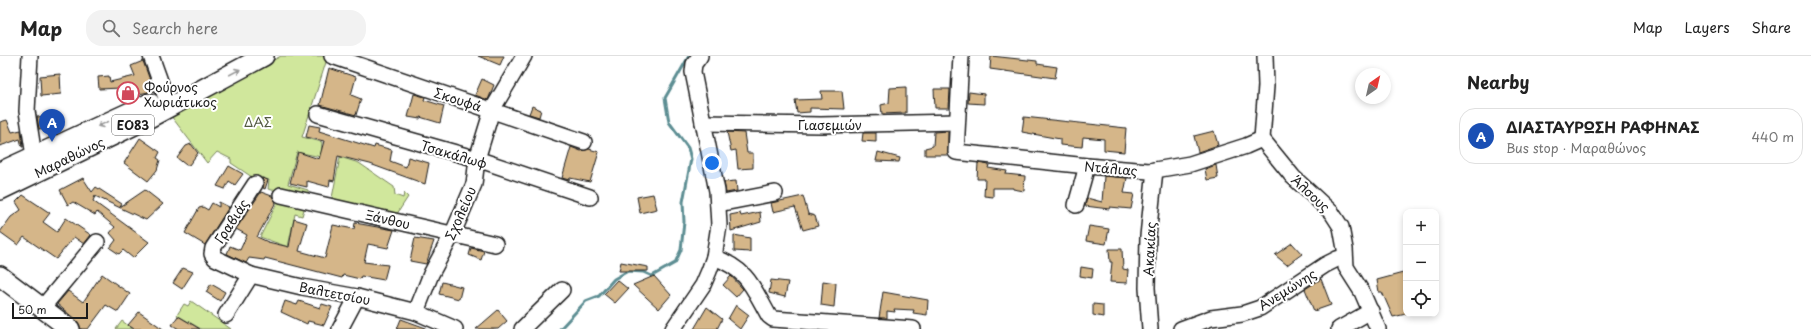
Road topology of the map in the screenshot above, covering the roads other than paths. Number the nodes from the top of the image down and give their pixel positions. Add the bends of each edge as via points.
1 (30, 56) edge
2 (151, 56) edge
3 (238, 56) edge
4 (264, 56) edge
5 (332, 56) edge
6 (524, 56) edge
7 (700, 56) edge
8 (961, 56) edge
9 (1265, 56) edge
10 (165, 95) junction
11 (492, 110) junction
12 (318, 114) dead end
13 (957, 122) junction
14 (703, 123) junction
15 (1262, 139) junction
16 (584, 142) dead end
17 (34, 156) junction
18 (477, 159) junction
19 (1087, 166) junction
20 (1155, 170) junction
21 (0, 172) edge
22 (255, 184) dead end
23 (0, 190) edge
24 (775, 193) dead end
25 (281, 195) dead end
26 (590, 197) dead end
27 (718, 204) junction
28 (1076, 205) dead end
29 (452, 233) junction
30 (97, 242) dead end
31 (495, 244) dead end
32 (714, 257) junction
33 (1344, 257) junction
34 (215, 258) joint
35 (250, 275) junction
36 (0, 276) edge
37 (562, 290) dead end
38 (357, 297) junction
39 (42, 308) junction
40 (1371, 311) junction
41 (416, 312) junction
42 (226, 315) dead end
43 (70, 329) edge
44 (340, 329) edge
45 (455, 329) edge
46 (522, 329) edge
47 (674, 329) edge
48 (913, 329) edge
49 (1150, 329) edge
50 (1181, 329) edge
51 (1339, 329) edge
52 (1378, 329) edge

1 - 17 street via 27,111
2 - 10 street
3 - 10 main road, Μαραθώνος / ΕΟ83
23 -> 4 main road, Μαραθώνος / ΕΟ83 via 149,118
5 - 11 street, Σκουφά
6 - 11 street, Σχολείου
7 - 14 street via 694,64 693,72
8 - 13 street
9 - 15 street via 1266,86
10 -> 17 main road, Μαραθώνος / ΕΟ83
11 - 16 street, Σκουφά
11 - 18 street, Σχολείου
12 - 18 street, Τσακάλωφ
13 - 14 street, Γιασεμιών via 821,125
13 - 19 street, Ντάλιας via 956,152
14 - 27 street
15 - 20 street, Ντάλιας via 1190,164
15 - 33 street, Άλσους via 1293,177 1332,213 1341,227
17 - 21 main road, Μαραθώνος / ΕΟ83
18 - 26 street, Τσακάλωφ
18 - 29 street, Σχολείου via 474,184
19 - 20 street, Ντάλιας
19 - 28 street
20 - 49 street, Ακακίας via 1148,236 1147,288
22 - 34 street, Γραβιάς via 213,248 212,254
24 - 27 street
25 - 29 street, Ξάνθου
27 - 32 street via 719,224
29 - 31 street, Ξάνθου
29 - 41 street, Σχολείου via 431,274
30 - 39 street
32 - 47 street via 703,285
32 - 48 street via 736,267 744,274 773,319
33 - 40 street, Άλσους via 1346,267
33 - 50 street, Ανεμώνης via 1325,265 1260,308 1242,314 1211,318
34 - 35 street, Βαλτετσίου
35 - 38 street, Βαλτετσίου
35 - 42 street
36 - 39 main road
37 - 46 street
38 - 41 street, Βαλτετσίου
38 - 44 street
39 - 43 main road
40 - 51 street
40 - 52 street, Άλσους
41 - 45 street, Βαλτετσίου

